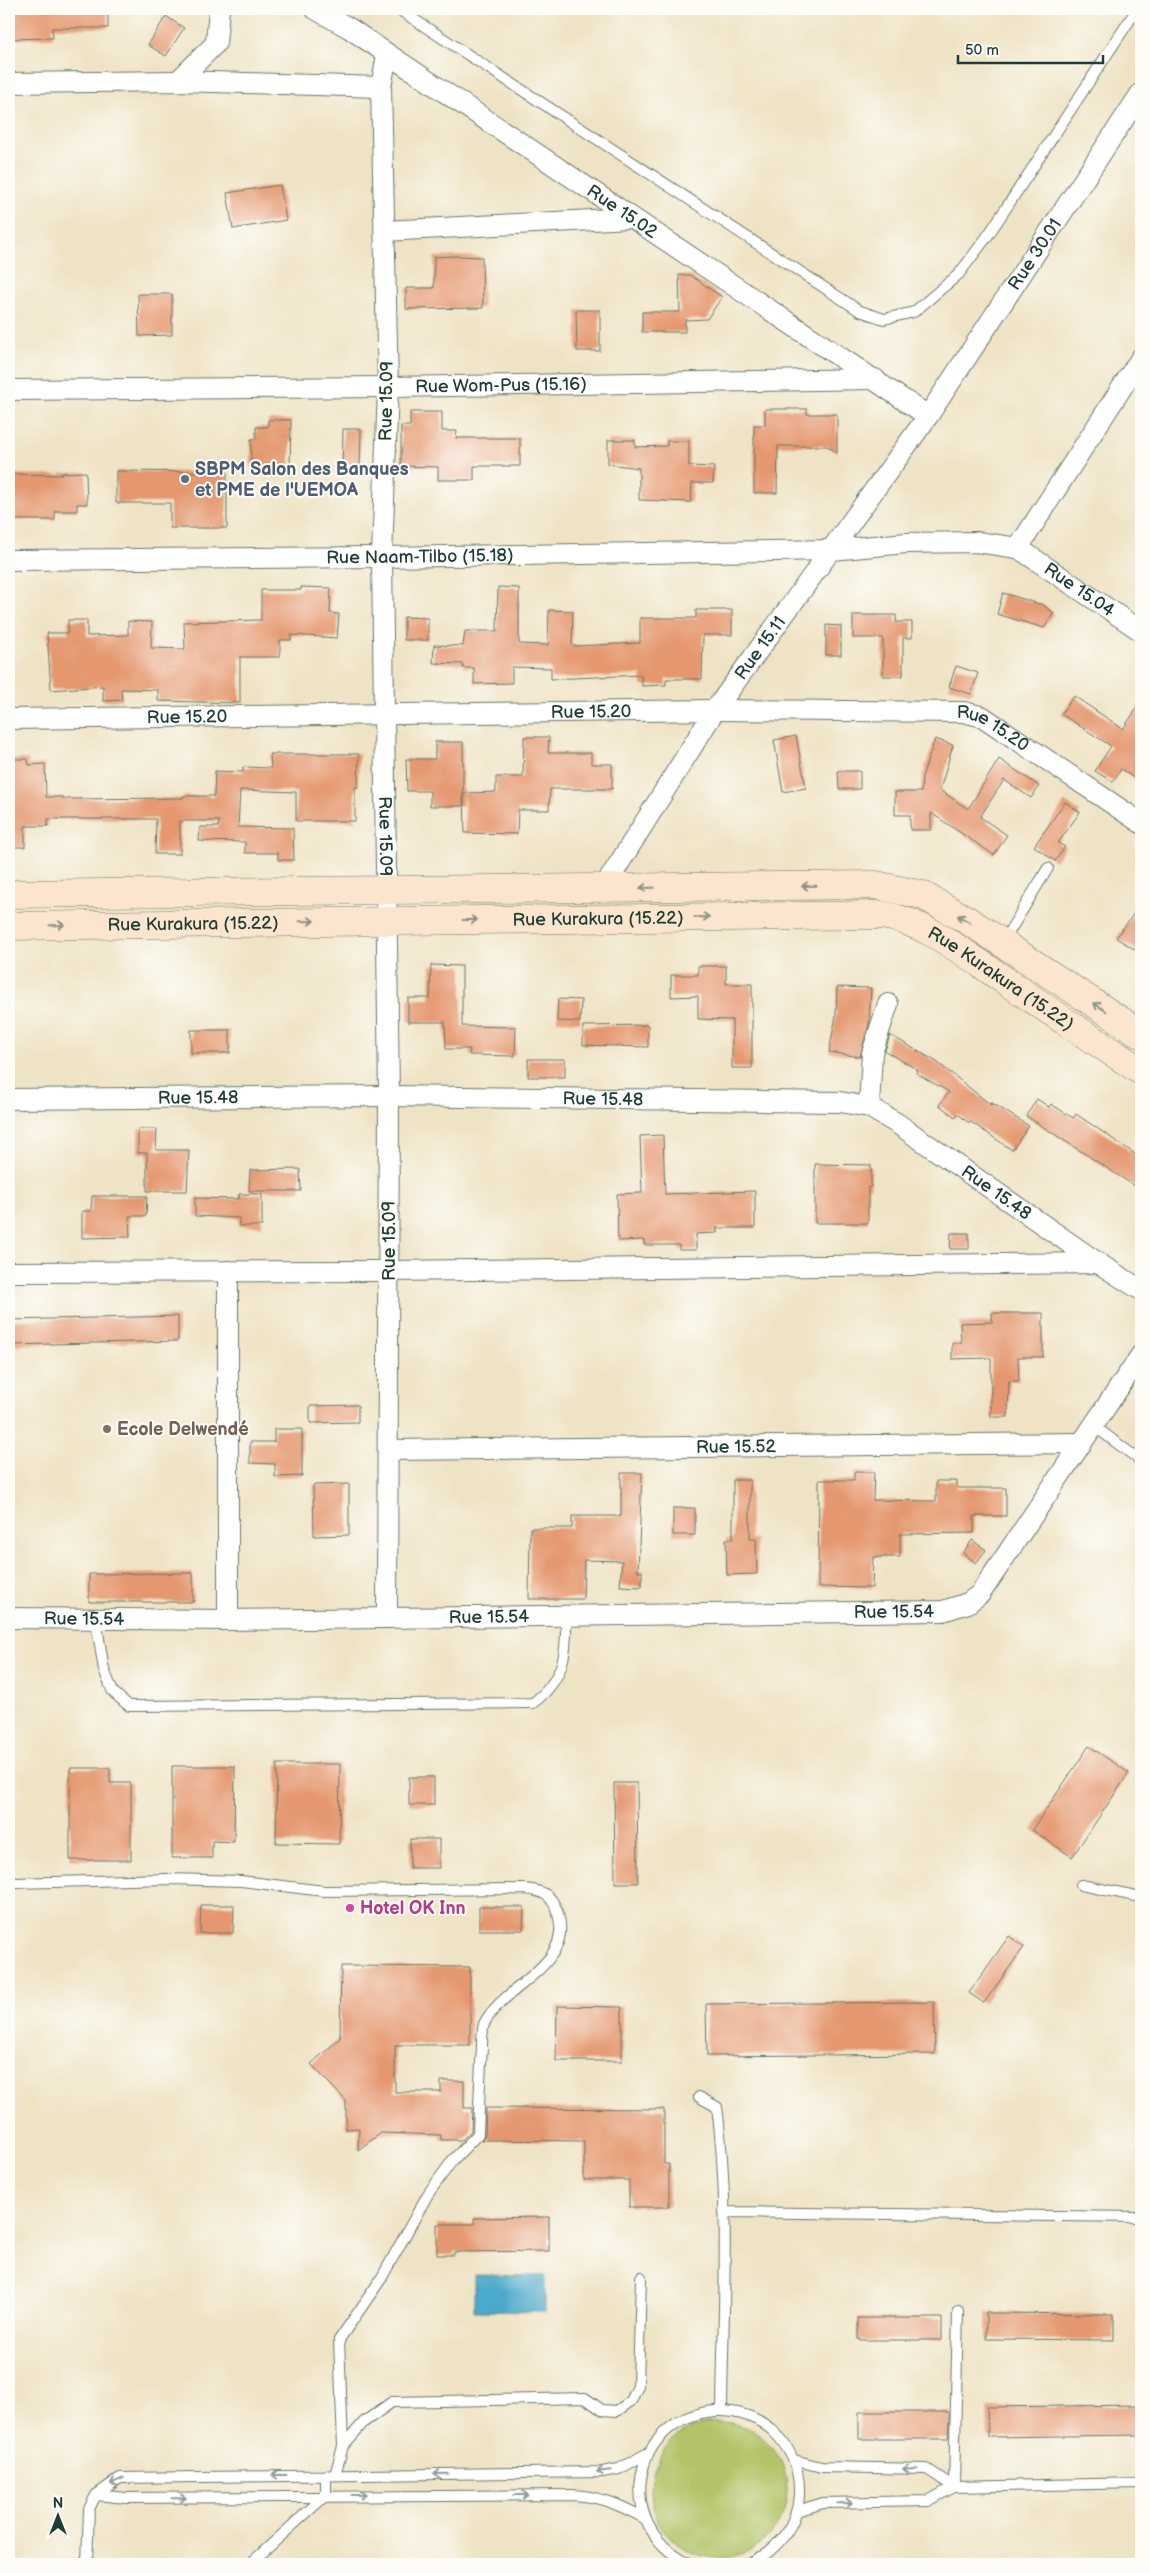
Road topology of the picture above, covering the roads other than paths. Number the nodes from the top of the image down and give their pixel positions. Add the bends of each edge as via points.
1 (219, 9) edge
2 (315, 9) edge
3 (398, 9) edge
4 (1137, 9) edge
5 (388, 55) junction
6 (178, 81) junction
7 (9, 82) edge
8 (382, 87) junction
9 (1141, 93) edge
10 (630, 218) junction
11 (385, 231) junction
12 (1141, 358) edge
13 (875, 380) junction
14 (388, 388) junction
15 (9, 390) edge
16 (928, 416) junction
17 (1018, 548) junction
18 (832, 550) junction
19 (382, 557) junction
20 (9, 560) edge
21 (1141, 631) edge
22 (715, 710) junction
23 (383, 714) junction
24 (9, 719) edge
25 (1141, 823) edge
26 (1048, 868) dead end
27 (386, 889) junction
28 (603, 889) junction
29 (9, 894) edge
30 (386, 920) junction
31 (9, 926) edge
32 (1002, 943) junction
33 (888, 1004) dead end
34 (1141, 1034) edge
35 (1141, 1071) edge
36 (389, 1096) junction
37 (9, 1099) edge
38 (869, 1107) junction
39 (1098, 1263) junction
40 (228, 1271) junction
41 (388, 1271) junction
42 (9, 1272) edge
43 (1141, 1290) edge
44 (1141, 1355) edge
45 (1094, 1426) junction
46 (1082, 1444) junction
47 (388, 1450) junction
48 (1141, 1461) edge
49 (566, 1617) junction
50 (9, 1618) edge
51 (388, 1618) junction
52 (96, 1620) junction
53 (228, 1620) junction
54 (9, 1880) edge
55 (1081, 1885) dead end
56 (1141, 1897) edge
57 (699, 2097) dead end
58 (724, 2212) junction
59 (1141, 2217) edge
60 (641, 2277) dead end
61 (958, 2310) dead end
62 (722, 2411) junction
63 (343, 2446) junction
64 (648, 2453) junction
65 (794, 2460) junction
66 (331, 2475) junction
67 (1141, 2483) edge
68 (954, 2487) junction
69 (96, 2495) junction
70 (326, 2495) junction
71 (797, 2511) junction
72 (644, 2518) junction
73 (686, 2563) edge
74 (87, 2564) edge
75 (250, 2564) edge
76 (749, 2564) edge

1 - 6 street via 216,43
2 - 5 street, Rue 15.02
3 - 4 lane via 860,311 884,318 914,312 959,274 989,234
5 - 8 street, Rue 15.09
5 - 10 street, Rue 15.02
6 - 7 street
6 - 8 street
8 - 11 street, Rue 15.09
9 - 16 street, Rue 30.01
10 - 11 street
10 - 13 street, Rue 15.02
11 - 14 street, Rue 15.09
12 - 17 street
13 - 14 street, Rue Wom-Pus (15.16)
13 - 16 street, Rue 15.02
14 - 15 street, Rue Wom-Pus (15.16)
14 - 19 street, Rue 15.09
16 - 18 street, Rue 15.11
17 - 18 street, Rue Naam-Tilbo (15.18) via 977,542 942,542
17 - 21 street, Rue 15.04
18 - 19 street, Rue Naam-Tilbo (15.18)
18 - 22 street, Rue 15.11
19 - 20 street, Rue Naam-Tilbo (15.18)
19 - 23 street, Rue 15.09
22 - 23 street, Rue 15.20
22 - 25 street, Rue 15.20 via 964,712 983,718
22 - 28 street, Rue 15.11
23 - 24 street, Rue 15.20
23 - 27 street, Rue 15.09
26 - 32 lane
27 - 28 main road, Rue Kurakura (15.22)
27 - 29 main road, Rue Kurakura (15.22)
27 - 30 street, Rue 15.09
32 -> 28 main road, Rue Kurakura (15.22) via 922,895 876,885
31 -> 30 main road, Rue Kurakura (15.22)
30 -> 35 main road, Rue Kurakura (15.22) via 805,915 899,918 950,944
30 - 36 street, Rue 15.09
34 -> 32 main road, Rue Kurakura (15.22)
33 - 38 street via 872,1052
36 - 37 street, Rue 15.48
36 - 38 street, Rue 15.48 via 840,1102
36 - 41 street, Rue 15.09
38 - 39 street, Rue 15.48
39 - 41 street
39 - 43 street, Rue 15.48
40 - 41 street
40 - 42 street
40 - 53 street
41 - 47 street, Rue 15.09
44 - 45 street
45 - 46 street
45 - 48 lane
46 - 47 street, Rue 15.52
46 - 49 street, Rue 15.54 via 980,1594 968,1603 943,1612
47 - 51 street, Rue 15.09
49 - 51 street, Rue 15.54
49 - 52 lane via 561,1672 549,1691 534,1703 139,1706 129,1706 113,1692 104,1670
50 - 52 street, Rue 15.54
51 - 53 street, Rue 15.54
52 - 53 street, Rue 15.54
54 - 63 lane via 15,1883 168,1879 241,1881 324,1891 525,1888 543,1892 555,1904 561,1925 557,1945 543,1967 500,2003 484,2025 478,2134 452,2161 428,2194 380,2279 339,2340
55 - 56 lane
57 - 58 lane via 717,2107
58 - 59 lane
58 - 62 lane
60 - 63 lane via 638,2386 630,2401 617,2411 602,2410 584,2398 392,2402 364,2422
61 - 68 lane
62 - 64 lane via 707,2412 680,2421 658,2439
62 - 65 lane via 759,2421 780,2438
63 - 66 lane
64 -> 66 lane via 619,2469 602,2472
64 - 72 lane via 639,2491
68 -> 65 lane via 927,2469 821,2467
65 - 71 lane via 800,2485
66 -> 69 lane via 120,2478
66 - 70 lane
67 - 68 lane
71 -> 68 lane via 823,2503 928,2501
69 -> 70 lane via 126,2498
69 - 74 lane via 87,2522
70 -> 72 lane via 595,2496
70 - 75 lane
71 - 76 lane via 780,2543
72 - 73 lane via 658,2542

